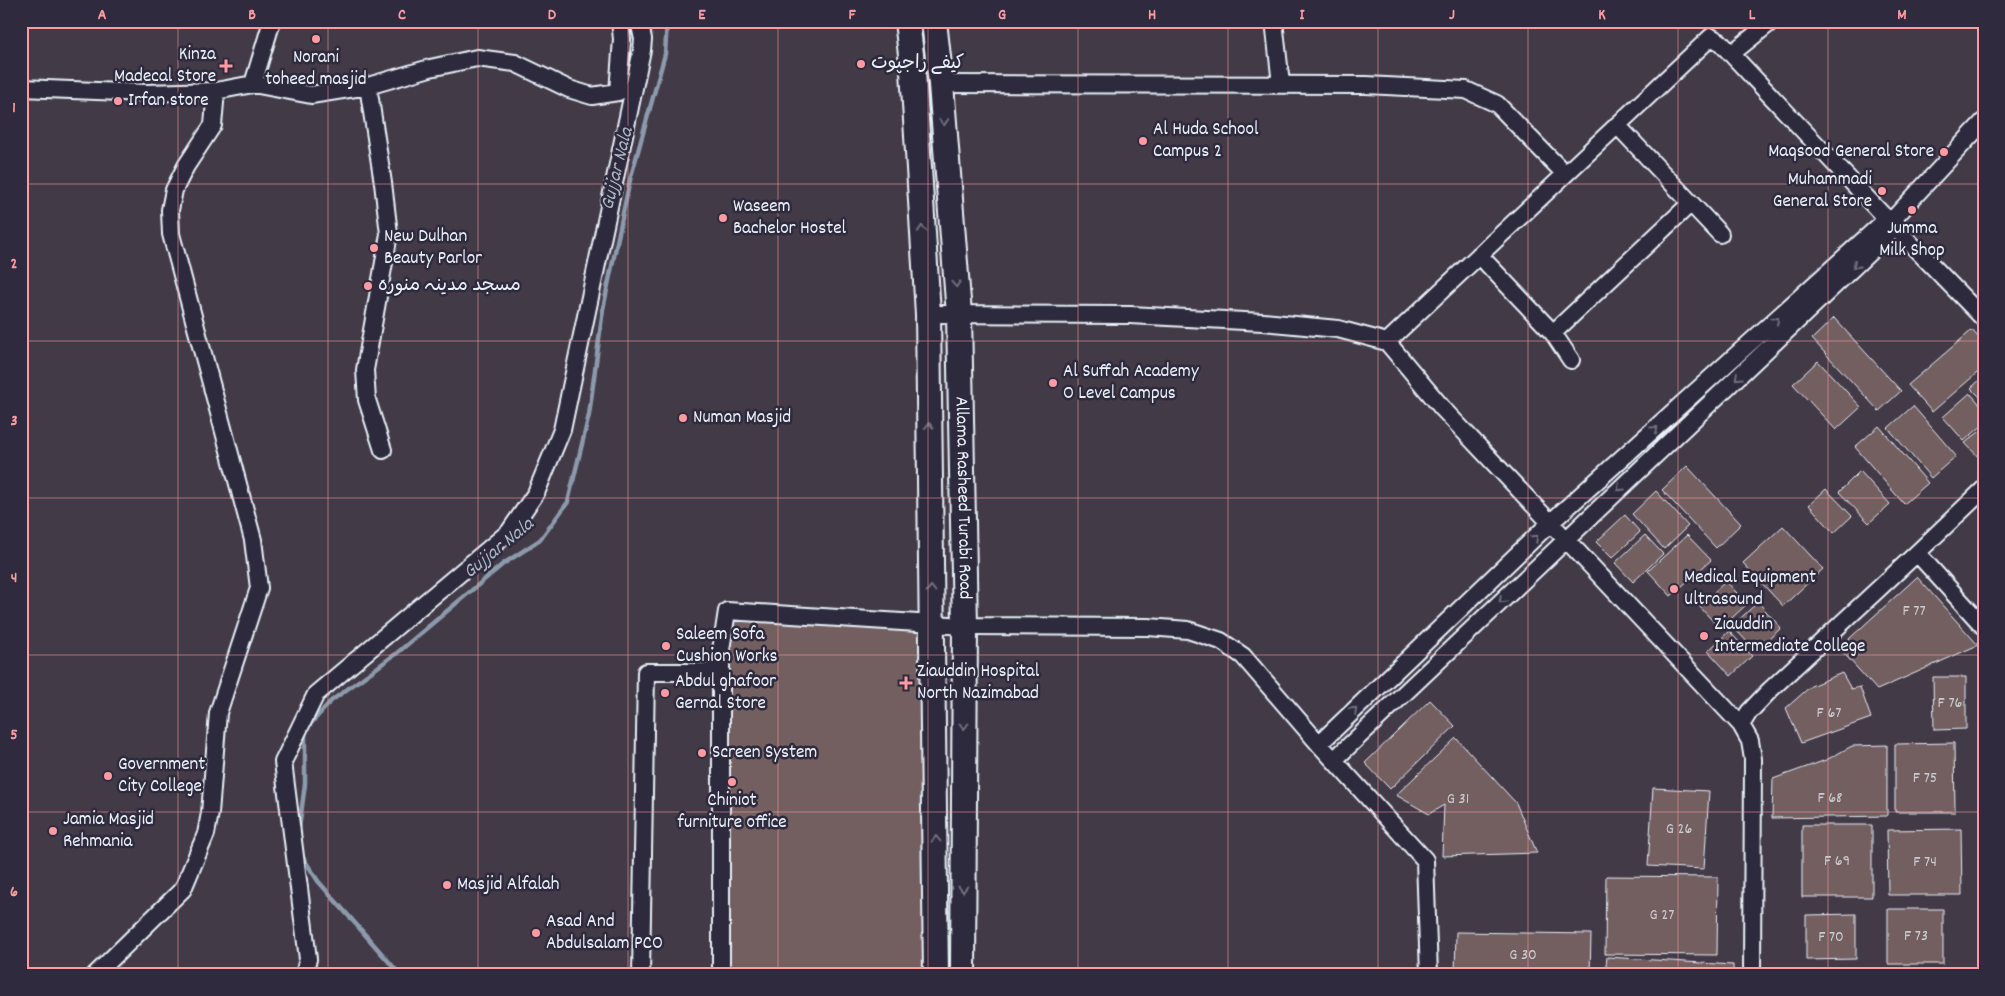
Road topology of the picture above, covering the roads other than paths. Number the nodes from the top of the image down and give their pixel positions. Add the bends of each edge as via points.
1 (272, 21) edge
2 (620, 21) edge
3 (639, 21) edge
4 (1274, 21) edge
5 (1772, 21) edge
6 (934, 22) edge
7 (907, 24) edge
8 (1731, 54) junction
9 (253, 84) junction
10 (941, 84) junction
11 (1281, 84) junction
12 (368, 86) junction
13 (21, 88) edge
14 (216, 91) junction
15 (1984, 121) edge
16 (1617, 125) junction
17 (946, 151) junction
18 (918, 154) junction
19 (1564, 174) junction
20 (1691, 203) junction
21 (1893, 221) junction
22 (1720, 234) dead end
23 (1479, 255) junction
24 (928, 314) junction
25 (959, 314) junction
26 (1984, 319) edge
27 (1553, 333) junction
28 (1387, 342) junction
29 (1571, 360) dead end
30 (382, 450) dead end
31 (1984, 489) edge
32 (1550, 523) junction
33 (1566, 540) junction
34 (1918, 553) junction
35 (932, 624) junction
36 (965, 626) junction
37 (1984, 627) edge
38 (721, 672) junction
39 (1741, 725) junction
40 (1318, 744) junction
41 (1334, 760) junction
42 (95, 975) edge
43 (304, 975) edge
44 (641, 975) edge
45 (721, 975) edge
46 (936, 975) edge
47 (963, 975) edge
48 (1429, 975) edge
49 (1752, 975) edge

1 - 9 street
2 - 12 street via 622,39 618,92 592,96 515,63 477,58
3 - 43 street via 642,50 562,430 536,493 509,532 316,694 283,762 308,959
4 - 11 street
5 - 8 street
6 - 7 main road
6 - 10 main road, Allama Rasheed Turabi Road
7 - 18 main road, Allama Rasheed Turabi Road
8 - 16 street via 1711,36
8 - 21 street
9 - 12 street via 311,95
9 - 14 street
10 - 11 street
10 -> 17 main road, Allama Rasheed Turabi Road
11 - 19 street via 1466,90 1497,104
12 - 30 street via 388,234 366,370 367,400
13 - 14 street via 147,93
14 - 42 street via 213,125 174,190 170,210 171,234 253,540 259,588 218,713 210,813 196,858 182,889
15 - 21 street
16 - 19 street
16 - 20 street
17 - 18 main road
17 -> 25 main road, Allama Rasheed Turabi Road
24 -> 18 main road, Allama Rasheed Turabi Road
19 - 23 street
20 - 22 street
20 - 27 street
21 - 26 street
32 -> 21 street
21 -> 33 street
23 - 27 street
23 - 28 street
24 - 25 street
35 -> 24 main road, Allama Rasheed Turabi Road
25 - 28 street via 1130,315 1263,322 1338,329
25 - 36 main road, Allama Rasheed Turabi Road
27 - 29 street
28 - 32 street via 1443,409
31 - 34 street
32 - 33 street
40 -> 32 street
33 - 39 street
33 -> 41 street
34 - 37 street
34 - 39 street via 1770,690
35 - 36 street
35 - 38 street via 727,611
46 -> 35 main road, Allama Rasheed Turabi Road
36 - 40 street via 1148,627 1188,630 1221,640 1243,656
36 -> 47 main road, Allama Rasheed Turabi Road
38 - 44 street via 646,672
38 - 45 street
39 - 49 street via 1750,741 1753,759
40 - 41 street
41 - 48 street via 1425,860

